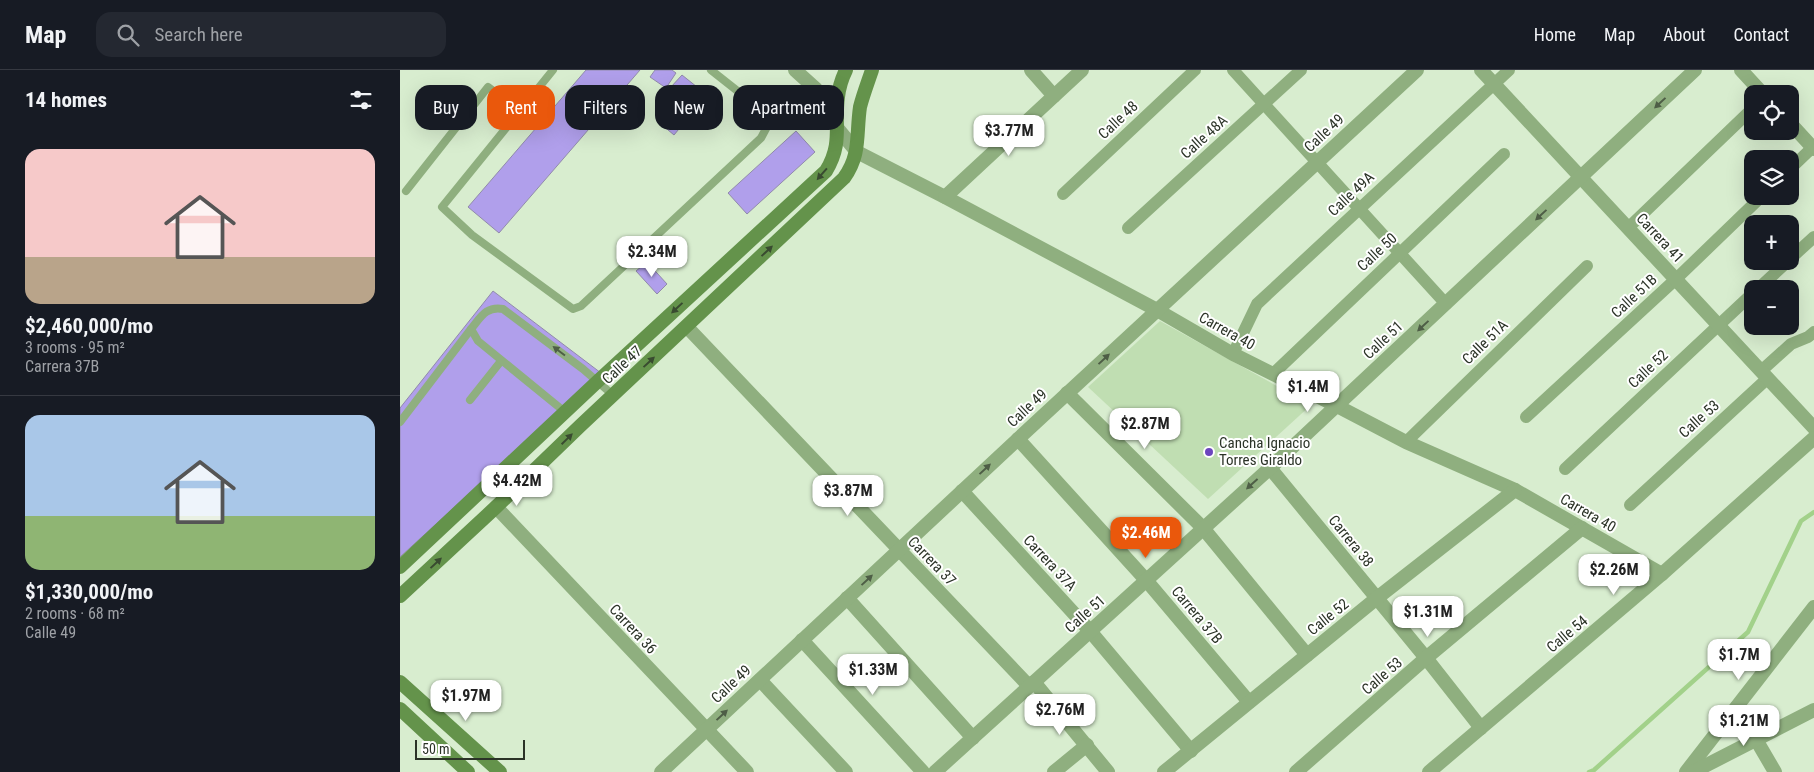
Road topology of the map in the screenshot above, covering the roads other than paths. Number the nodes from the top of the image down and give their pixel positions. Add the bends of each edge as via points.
1 (553, 70) edge
2 (711, 70) edge
3 (796, 70) edge
4 (846, 70) edge
5 (872, 70) edge
6 (1031, 70) edge
7 (1082, 70) edge
8 (1195, 70) edge
9 (1232, 70) edge
10 (1301, 70) edge
11 (1417, 70) edge
12 (1481, 70) edge
13 (1508, 70) edge
14 (1695, 70) edge
15 (1741, 70) edge
16 (1494, 84) junction
17 (540, 85) edge
18 (812, 85) edge
19 (842, 85) edge
20 (1755, 85) edge
21 (487, 88) edge
22 (1054, 96) junction
23 (1264, 104) junction
24 (1744, 117) edge
25 (503, 130) edge
26 (838, 130) edge
27 (839, 130) edge
28 (1799, 133) edge
29 (1813, 148) edge
30 (857, 152) junction
31 (1504, 154) dead end
32 (1317, 161) junction
33 (1799, 161) edge
34 (1581, 178) junction
35 (406, 190) dead end
36 (1063, 194) dead end
37 (945, 197) junction
38 (1753, 205) edge
39 (1360, 208) junction
40 (1128, 228) dead end
41 (1628, 228) junction
42 (1814, 237) edge
43 (1799, 251) edge
44 (1400, 253) junction
45 (1588, 266) dead end
46 (1778, 270) edge
47 (1676, 279) junction
48 (1768, 280) edge
49 (1744, 301) edge
50 (1446, 304) junction
51 (1157, 310) junction
52 (1718, 325) junction
53 (687, 327) junction
54 (471, 329) junction
55 (1814, 332) edge
56 (1233, 354) junction
57 (501, 360) junction
58 (1272, 374) junction
59 (1765, 374) junction
60 (598, 381) junction
61 (1067, 393) junction
62 (613, 395) junction
63 (470, 400) dead end
64 (1337, 406) junction
65 (565, 412) junction
66 (1526, 417) dead end
67 (400, 422) edge
68 (1814, 428) edge
69 (1814, 438) edge
70 (1018, 439) junction
71 (1406, 442) junction
72 (1270, 468) junction
73 (1566, 469) dead end
74 (1515, 490) junction
75 (962, 491) junction
76 (1630, 504) dead end
77 (496, 507) junction
78 (1203, 528) junction
79 (1582, 528) junction
80 (899, 550) junction
81 (400, 567) edge
82 (1662, 574) junction
83 (1146, 580) junction
84 (400, 596) edge
85 (847, 598) junction
86 (1377, 598) junction
87 (1814, 607) edge
88 (1090, 631) junction
89 (802, 640) junction
90 (1307, 655) junction
91 (1426, 658) junction
92 (760, 680) junction
93 (400, 682) edge
94 (1032, 684) junction
95 (1249, 702) junction
96 (1737, 707) junction
97 (400, 709) edge
98 (1814, 710) edge
99 (1481, 728) junction
100 (706, 730) junction
101 (972, 738) junction
102 (1756, 740) junction
103 (1086, 745) junction
104 (1191, 751) junction
105 (468, 772) edge
106 (500, 772) edge
107 (661, 772) edge
108 (747, 772) edge
109 (846, 772) edge
110 (923, 772) edge
111 (935, 772) edge
112 (1054, 772) edge
113 (1108, 772) edge
114 (1164, 772) edge
115 (1296, 772) edge
116 (1429, 772) edge
117 (1686, 772) edge
118 (1693, 772) edge
119 (1775, 772) edge

1 - 17 lane
2 - 25 lane via 768,115 769,123 761,138 582,306 573,309 472,235 442,207
3 - 18 street
4 - 19 main road, Calle 47
5 - 30 main road via 860,107
6 - 22 street
7 - 22 street
8 - 36 street, Calle 48
9 - 23 street
10 - 23 street, Calle 48A
11 - 32 street, Calle 49
12 - 16 street, Carrera 41
13 - 16 street, Calle 49A
14 -> 34 street, Calle 51
15 - 20 street
16 - 34 street, Carrera 41
16 - 39 street, Calle 49A
21 - 35 lane
22 - 37 street
23 - 32 street
23 - 40 street, Calle 48A
24 - 41 street
26 -> 60 main road, Calle 47 via 834,154 826,171
27 - 30 street
28 - 29 street
29 - 33 street
30 - 37 street, Carrera 40
53 -> 30 main road, Calle 47 via 844,178
31 - 44 street, Calle 50
32 - 39 street
32 - 51 street, Calle 49
34 - 41 street, Carrera 41
34 -> 50 street, Calle 51
37 - 51 street, Carrera 40
38 - 47 street, Calle 51B
39 - 44 street
39 - 56 street, Calle 49A via 1257,304
41 - 47 street, Carrera 41
42 - 43 street
44 - 50 street
44 - 58 street, Calle 50
45 - 71 street, Calle 51A
46 - 48 street
47 - 52 street, Carrera 41
47 - 66 street, Calle 51B
49 - 52 street, Calle 52
50 -> 64 street, Calle 51
51 - 56 street, Carrera 40
61 -> 51 street, Calle 49
52 - 59 street, Carrera 41
52 - 73 street, Calle 52
62 -> 53 main road, Calle 47
53 - 80 street, Carrera 37
54 - 57 lane via 478,341
60 -> 54 lane via 503,309 485,312
54 - 67 lane
55 - 59 street, Calle 53 via 1791,344
56 - 58 street, Carrera 40
57 - 63 lane
57 - 65 lane
58 - 64 street, Carrera 40
59 - 68 street, Carrera 41
59 - 76 street, Calle 53
60 - 62 lane
60 - 65 main road, Calle 47
61 - 70 street, Calle 49
61 - 78 street
77 -> 62 main road, Calle 47
64 - 71 street, Carrera 40
64 - 72 street, Calle 51
65 - 81 main road, Calle 47
69 - 82 street, Calle 54
75 -> 70 street, Calle 49
70 - 83 street, Carrera 37B
71 - 74 street, Carrera 40
72 -> 78 street, Calle 51
72 - 86 street, Carrera 38
74 - 79 street, Carrera 40
74 - 86 street, Calle 52
75 - 80 street, Calle 49
75 - 88 street, Carrera 37A
84 -> 77 main road, Calle 47
77 - 100 street, Carrera 36
78 - 83 street, Calle 51
78 - 90 street
79 - 82 street, Carrera 40
79 - 91 street, Calle 53
85 -> 80 street, Calle 49
80 - 94 street, Carrera 37
82 - 99 street, Calle 54
83 - 88 street, Calle 51
83 - 95 street, Carrera 37B
85 - 89 street, Calle 49
85 - 101 street
86 - 90 street, Calle 52
86 - 91 street, Carrera 38
87 - 96 street
88 - 94 street, Calle 51
88 - 104 street, Carrera 37A
89 - 92 street, Calle 49
89 - 110 street
90 - 95 street, Calle 52
91 - 99 street, Carrera 38
91 - 115 street, Calle 53
100 -> 92 street, Calle 49
92 - 109 street
93 - 106 main road
94 - 101 street, Calle 51
94 - 103 street, Carrera 37
95 - 104 street, Calle 52
96 - 102 street
96 - 117 street
97 - 105 main road
98 - 102 street
99 - 116 street, Calle 54
100 - 107 street, Calle 49
100 - 108 street, Carrera 36
101 - 111 street, Calle 51
102 - 118 street
102 - 119 street
103 - 112 street
103 - 113 street, Carrera 37
104 - 114 street, Calle 52

